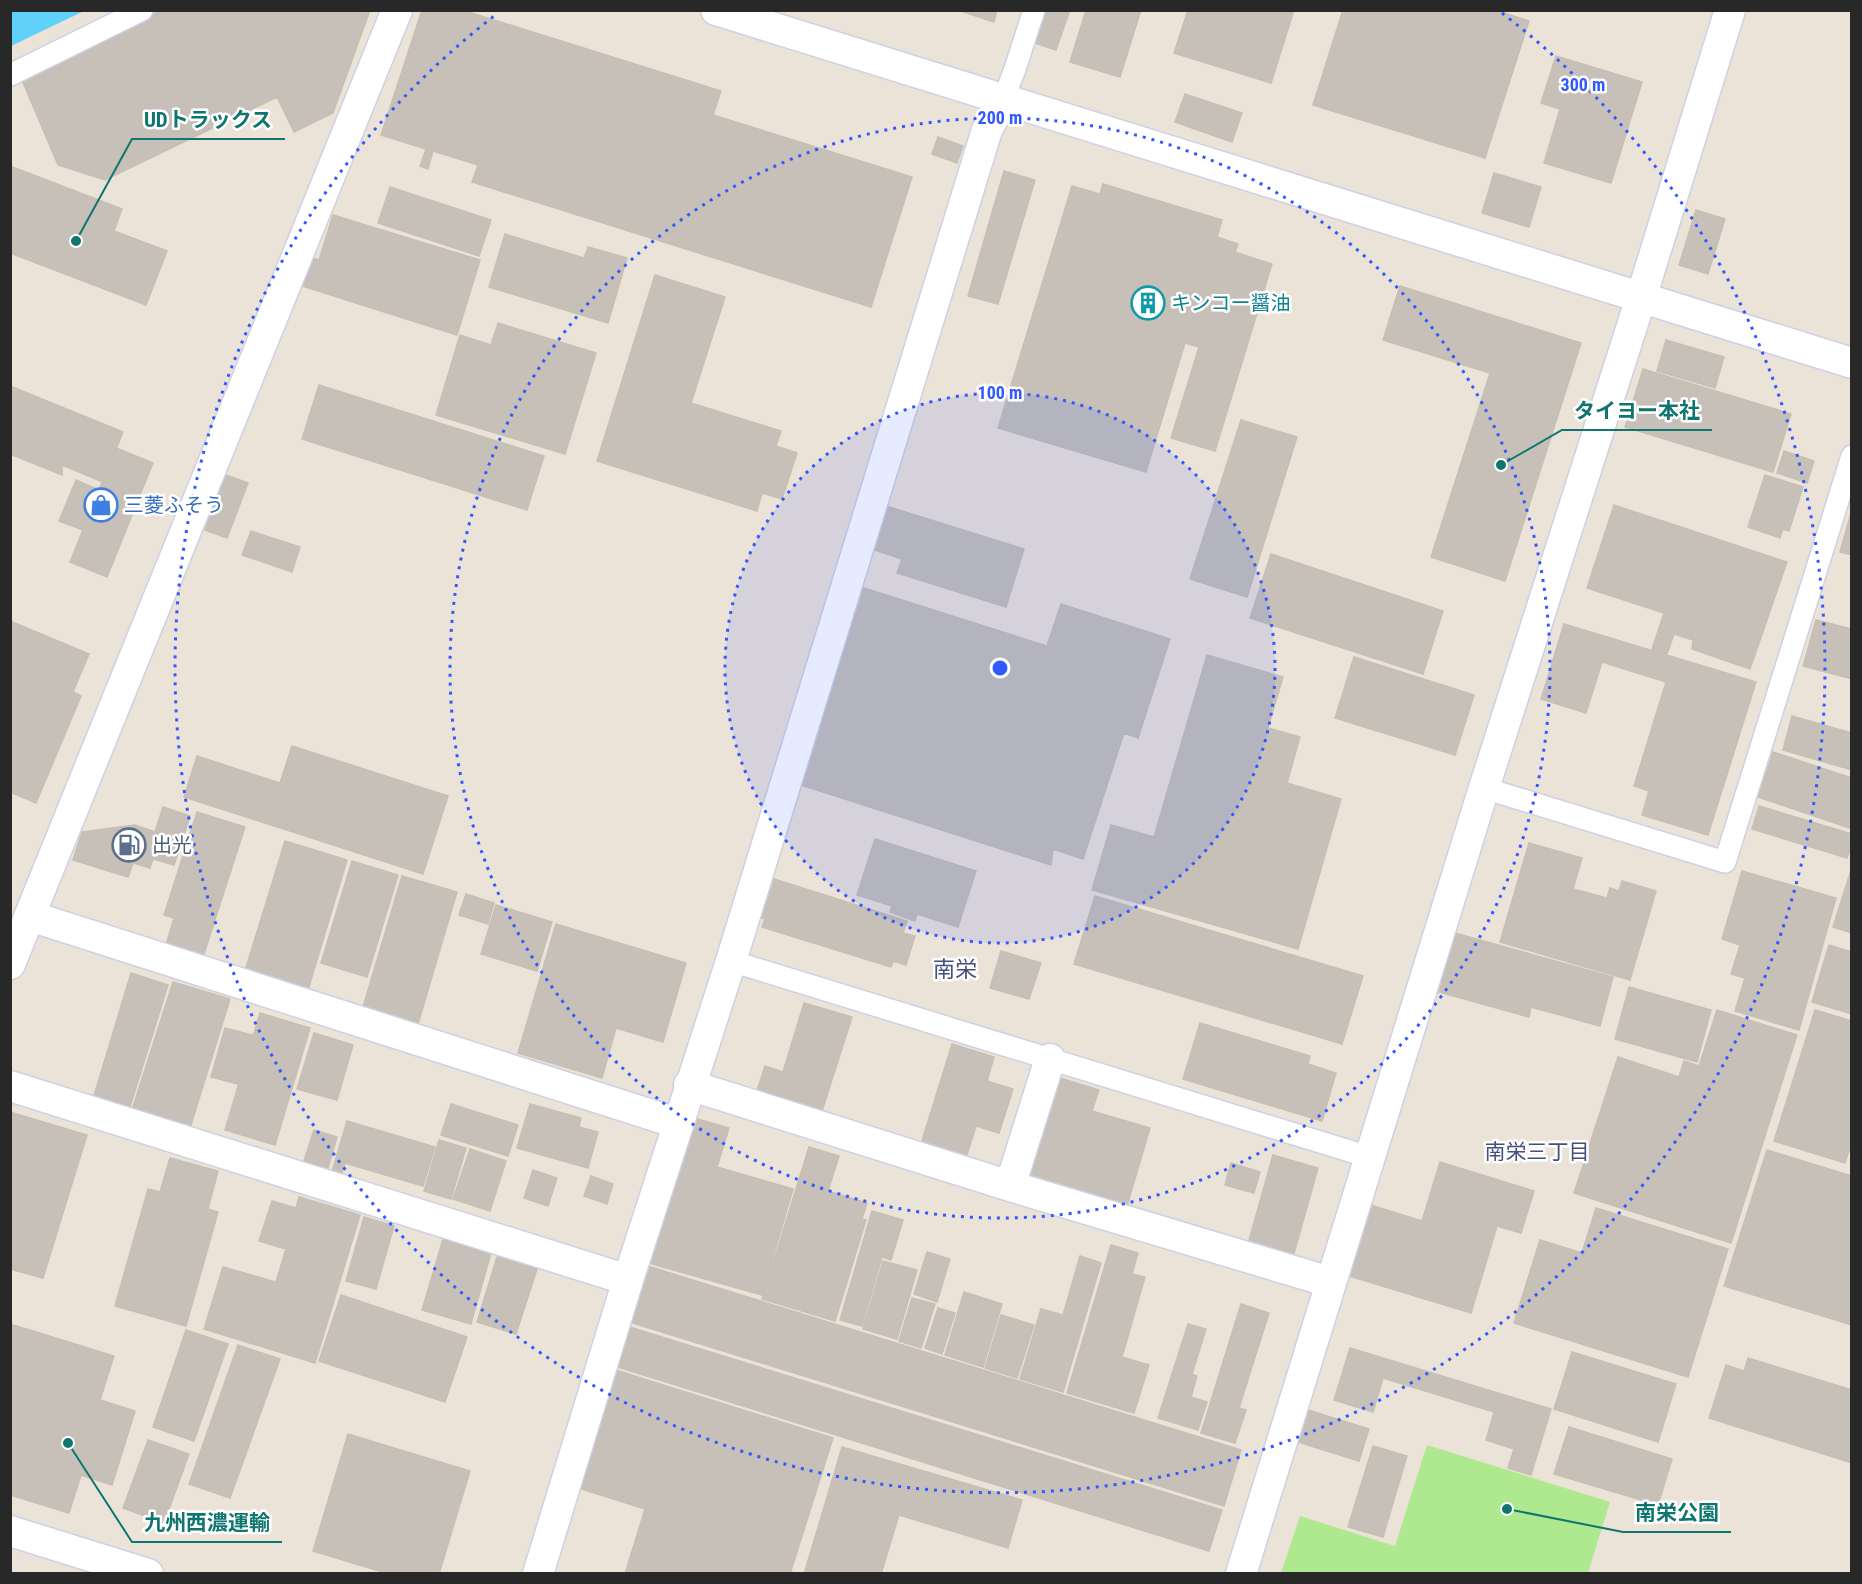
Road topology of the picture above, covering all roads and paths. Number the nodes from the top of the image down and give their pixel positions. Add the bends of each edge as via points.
1 (142, 10) edge
2 (397, 10) edge
3 (716, 10) edge
4 (1034, 10) edge
5 (1730, 10) edge
6 (10, 75) edge
7 (1003, 100) junction
8 (1641, 298) junction
9 (1851, 363) edge
10 (1851, 456) edge
11 (1484, 788) junction
12 (26, 902) edge
13 (730, 961) junction
14 (10, 964) edge
15 (1050, 1059) junction
16 (689, 1084) junction
17 (10, 1086) edge
18 (677, 1123) junction
19 (1369, 1157) junction
20 (1010, 1186) junction
21 (628, 1280) junction
22 (1330, 1282) junction
23 (10, 1531) edge
24 (148, 1574) edge
25 (538, 1574) edge
26 (1241, 1574) edge

1 - 6 street
2 - 12 street
3 - 7 street
4 - 7 street
5 - 8 street
7 - 8 street
7 - 13 street via 987,130
8 - 9 street
8 - 11 street
10 - 11 street via 1725,862
11 - 19 street
12 - 14 street
12 - 18 street
13 - 15 street
13 - 16 street
15 - 19 street
15 - 20 street
16 - 18 street
16 - 20 street
17 - 21 street
18 - 21 street
19 - 22 street
20 - 22 street
21 - 25 street
22 - 26 street
23 - 24 street

